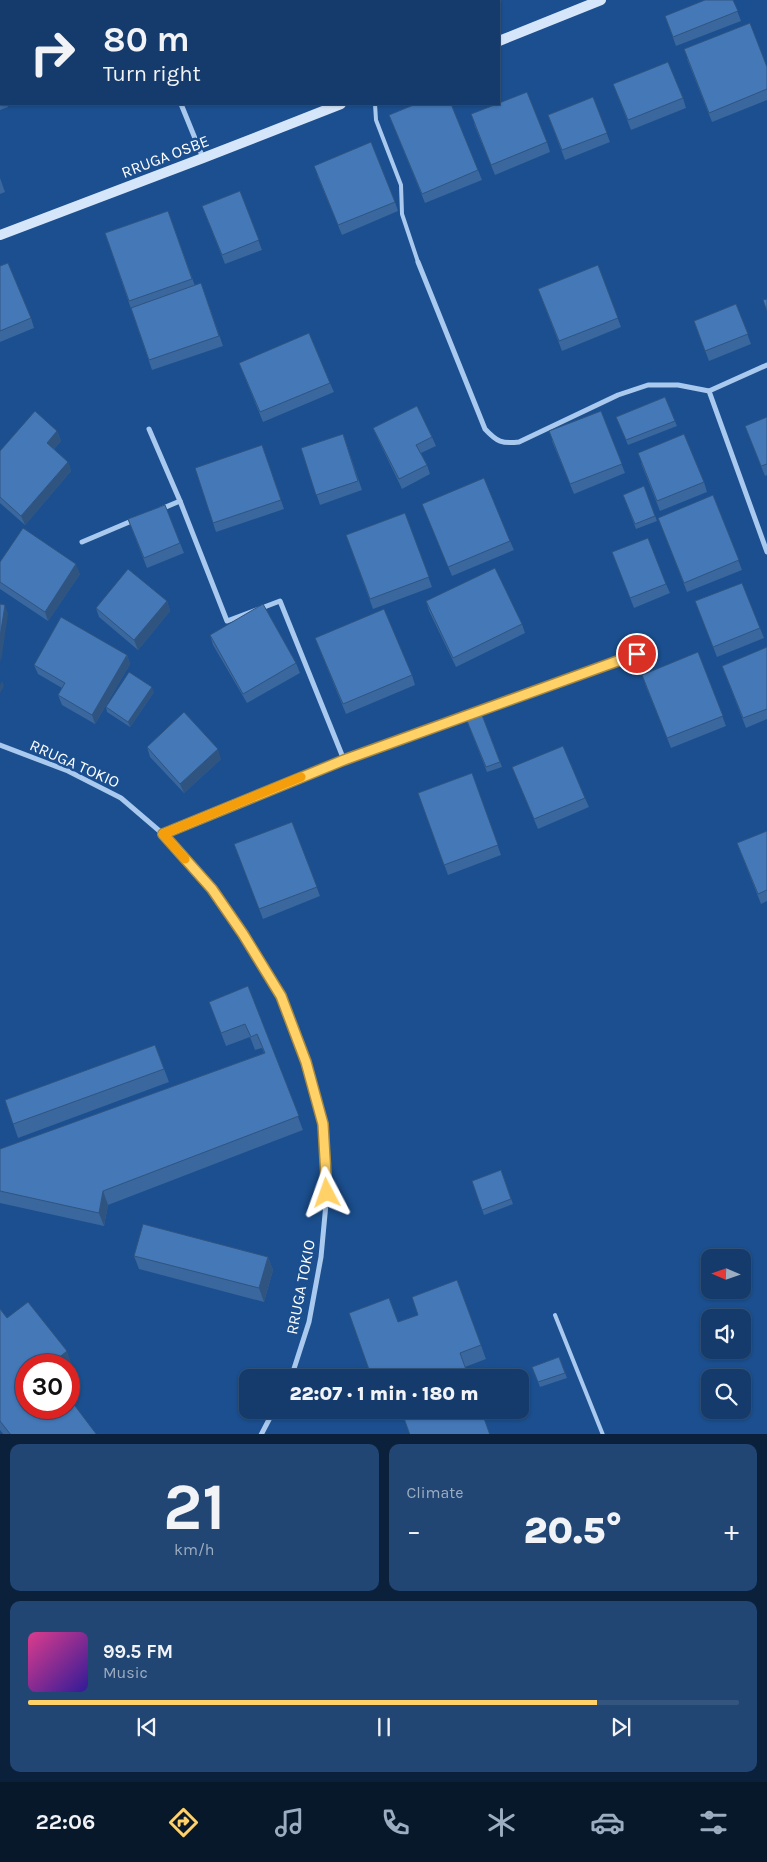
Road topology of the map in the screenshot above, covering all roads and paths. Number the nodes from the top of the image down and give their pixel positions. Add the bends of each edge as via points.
1 (601, 0) edge
2 (500, 41) edge
3 (180, 105) edge
4 (337, 105) edge
5 (375, 105) edge
6 (203, 158) junction
7 (0, 235) edge
8 (418, 262) joint
9 (767, 365) edge
10 (709, 391) junction
11 (149, 429) dead end
12 (180, 501) junction
13 (153, 512) edge
14 (144, 516) edge
15 (82, 542) dead end
16 (767, 552) edge
17 (637, 654) dead end
18 (0, 745) edge
19 (344, 760) junction
20 (163, 834) junction
21 (555, 1316) dead end
22 (294, 1369) edge
23 (269, 1419) edge
24 (261, 1434) edge
25 (603, 1434) edge

1 - 2 street
3 - 6 street
4 - 6 street, RRUGA OSBE
5 - 8 lane via 376,120 400,185 402,214
6 - 7 street, RRUGA OSBE
8 - 10 street via 485,429 494,439 506,444 519,442 648,385 678,385
9 - 10 street
10 - 16 street
11 - 12 street
12 - 13 street
12 - 19 street via 227,621 280,601
14 - 15 street
17 - 19 street
18 - 20 street, RRUGA TOKIO via 68,771 121,798
19 - 20 street
20 - 22 street, RRUGA TOKIO via 212,889 281,996 306,1062 323,1124 327,1193 320,1257 309,1322
21 - 25 lane
23 - 24 street

